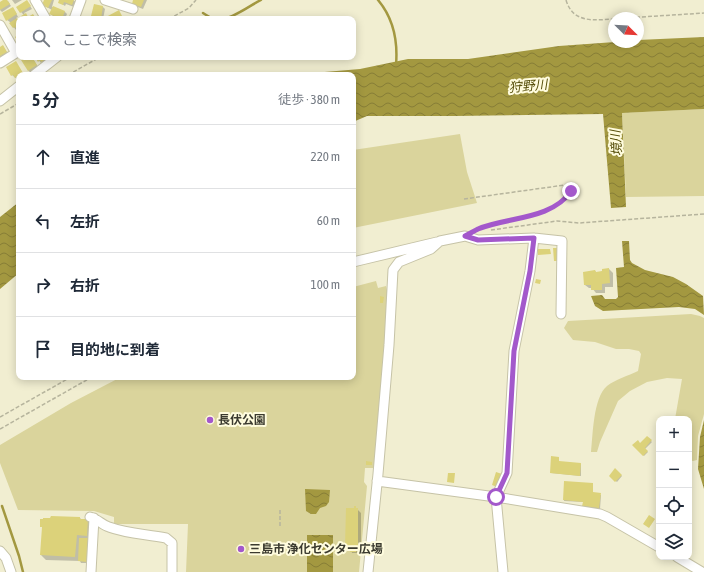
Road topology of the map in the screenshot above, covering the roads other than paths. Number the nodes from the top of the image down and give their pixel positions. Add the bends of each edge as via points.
1 (35, 0) edge
2 (81, 0) edge
3 (105, 0) edge
4 (133, 9) dead end
5 (44, 16) edge
6 (75, 16) edge
7 (0, 25) edge
8 (16, 49) edge
9 (16, 53) edge
10 (53, 60) edge
11 (0, 63) edge
12 (38, 72) edge
13 (16, 88) edge
14 (0, 101) edge
15 (534, 238) junction
16 (440, 241) junction
17 (356, 261) edge
18 (561, 314) dead end
19 (377, 481) junction
20 (496, 497) junction
21 (656, 544) edge
22 (0, 551) edge
23 (682, 560) edge
24 (11, 572) edge
25 (91, 572) edge
26 (172, 572) edge
27 (368, 572) edge
28 (503, 572) edge
29 (702, 572) edge

1 - 5 street
2 - 6 street
3 - 4 street
7 - 8 street
9 - 11 street
10 - 12 street
13 - 14 street
15 - 16 street via 478,240 465,236
15 - 18 street via 562,241
15 - 20 street via 514,351 507,473
16 - 17 street
16 - 19 street via 431,249 399,262 393,270
19 - 20 street
19 - 27 street
20 - 21 street via 600,514
20 - 28 street
22 - 24 street via 6,558
23 - 29 street
25 - 26 street via 92,517 108,527 170,540 173,549

